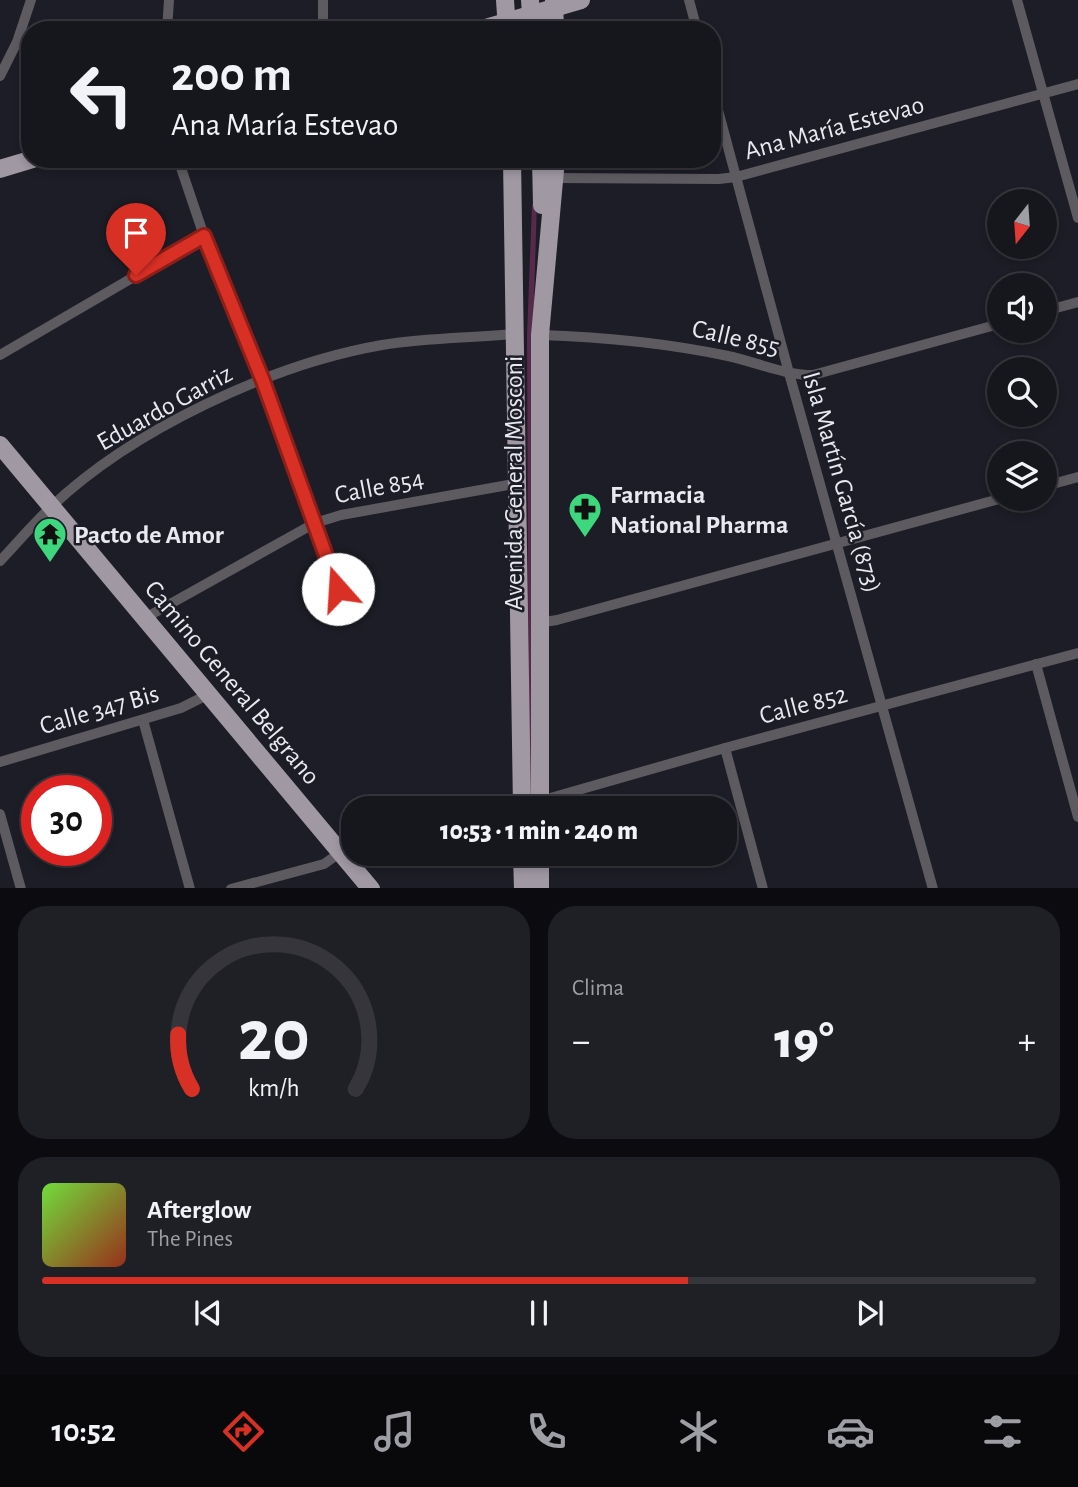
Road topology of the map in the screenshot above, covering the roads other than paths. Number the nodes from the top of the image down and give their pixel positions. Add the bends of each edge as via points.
1 (31, 0) edge
2 (169, 0) edge
3 (323, 0) edge
4 (505, 0) edge
5 (581, 0) edge
6 (689, 0) edge
7 (1017, 0) edge
8 (554, 4) edge
9 (531, 15) edge
10 (24, 21) edge
11 (168, 21) edge
12 (323, 21) edge
13 (507, 21) edge
14 (695, 21) edge
15 (21, 30) edge
16 (0, 76) edge
17 (1078, 84) edge
18 (1043, 94) junction
19 (721, 121) edge
20 (21, 163) edge
21 (181, 168) edge
22 (512, 168) edge
23 (542, 168) edge
24 (556, 168) edge
25 (0, 169) edge
26 (736, 177) junction
27 (555, 178) junction
28 (1078, 218) edge
29 (204, 236) junction
30 (1078, 302) edge
31 (1057, 308) edge
32 (987, 327) edge
33 (514, 334) junction
34 (540, 335) junction
35 (0, 355) edge
36 (789, 373) junction
37 (263, 381) junction
38 (0, 445) edge
39 (1078, 477) edge
40 (519, 483) junction
41 (1057, 483) edge
42 (987, 502) edge
43 (51, 507) junction
44 (315, 523) junction
45 (836, 544) junction
46 (0, 561) edge
47 (345, 610) dead end
48 (145, 618) junction
49 (538, 623) junction
50 (1078, 653) edge
51 (1036, 664) junction
52 (209, 694) junction
53 (883, 706) junction
54 (143, 720) junction
55 (725, 748) junction
56 (0, 762) edge
57 (522, 796) edge
58 (540, 796) edge
59 (569, 796) edge
60 (0, 814) edge
61 (1078, 817) edge
62 (341, 852) joint
63 (353, 866) edge
64 (522, 866) edge
65 (540, 866) edge
66 (21, 888) edge
67 (190, 888) edge
68 (230, 888) edge
69 (371, 888) edge
70 (523, 888) edge
71 (540, 888) edge
72 (763, 888) edge
73 (933, 888) edge

1 - 10 street
2 - 11 street
3 - 12 street
4 - 13 main road
5 - 8 main road
6 - 14 street
7 - 18 street
8 - 9 main road
15 - 16 street
17 - 18 street, Ana María Estevao
18 - 26 street, Ana María Estevao
18 - 28 street
19 - 26 street, Isla Martín García (873)
20 - 25 main road
21 - 29 street
22 - 33 main road, Avenida General Mosconi
23 - 34 main road
24 - 27 main road, Avenida General Mosconi
26 - 27 street, Ana María Estevao
26 - 36 street, Isla Martín García (873)
27 - 34 main road, Avenida General Mosconi
29 - 35 street
29 - 37 street
30 - 31 street
32 - 36 street, Calle 855 via 813,375
33 - 37 street, Eduardo Garriz via 385,344
33 - 40 main road, Avenida General Mosconi
34 - 36 street, Calle 855 via 653,343 731,356
34 - 49 main road, Avenida General Mosconi
36 - 45 street, Isla Martín García (873)
37 - 43 street, Eduardo Garriz via 152,433
37 - 44 street
38 - 43 main road, Camino General Belgrano
39 - 41 street
40 - 44 street, Calle 854
40 - 57 main road, Avenida General Mosconi
42 - 45 street
43 - 46 street, Eduardo Garriz
43 - 48 main road, Camino General Belgrano
44 - 47 street
44 - 48 street, Calle 854
45 - 49 street
45 - 53 street, Isla Martín García (873)
48 - 52 main road, Camino General Belgrano
49 - 58 main road, Avenida General Mosconi
50 - 51 street, Calle 852
51 - 53 street, Calle 852
51 - 61 street
52 - 54 street, Calle 347 Bis
52 - 62 main road, Camino General Belgrano
53 - 55 street, Calle 852
53 - 73 street, Isla Martín García (873)
54 - 56 street, Calle 347 Bis
54 - 67 street
55 - 59 street, Calle 852
55 - 72 street
60 - 66 street
62 - 68 street via 324,864
63 - 69 main road, Camino General Belgrano
64 - 70 main road
65 - 71 main road

